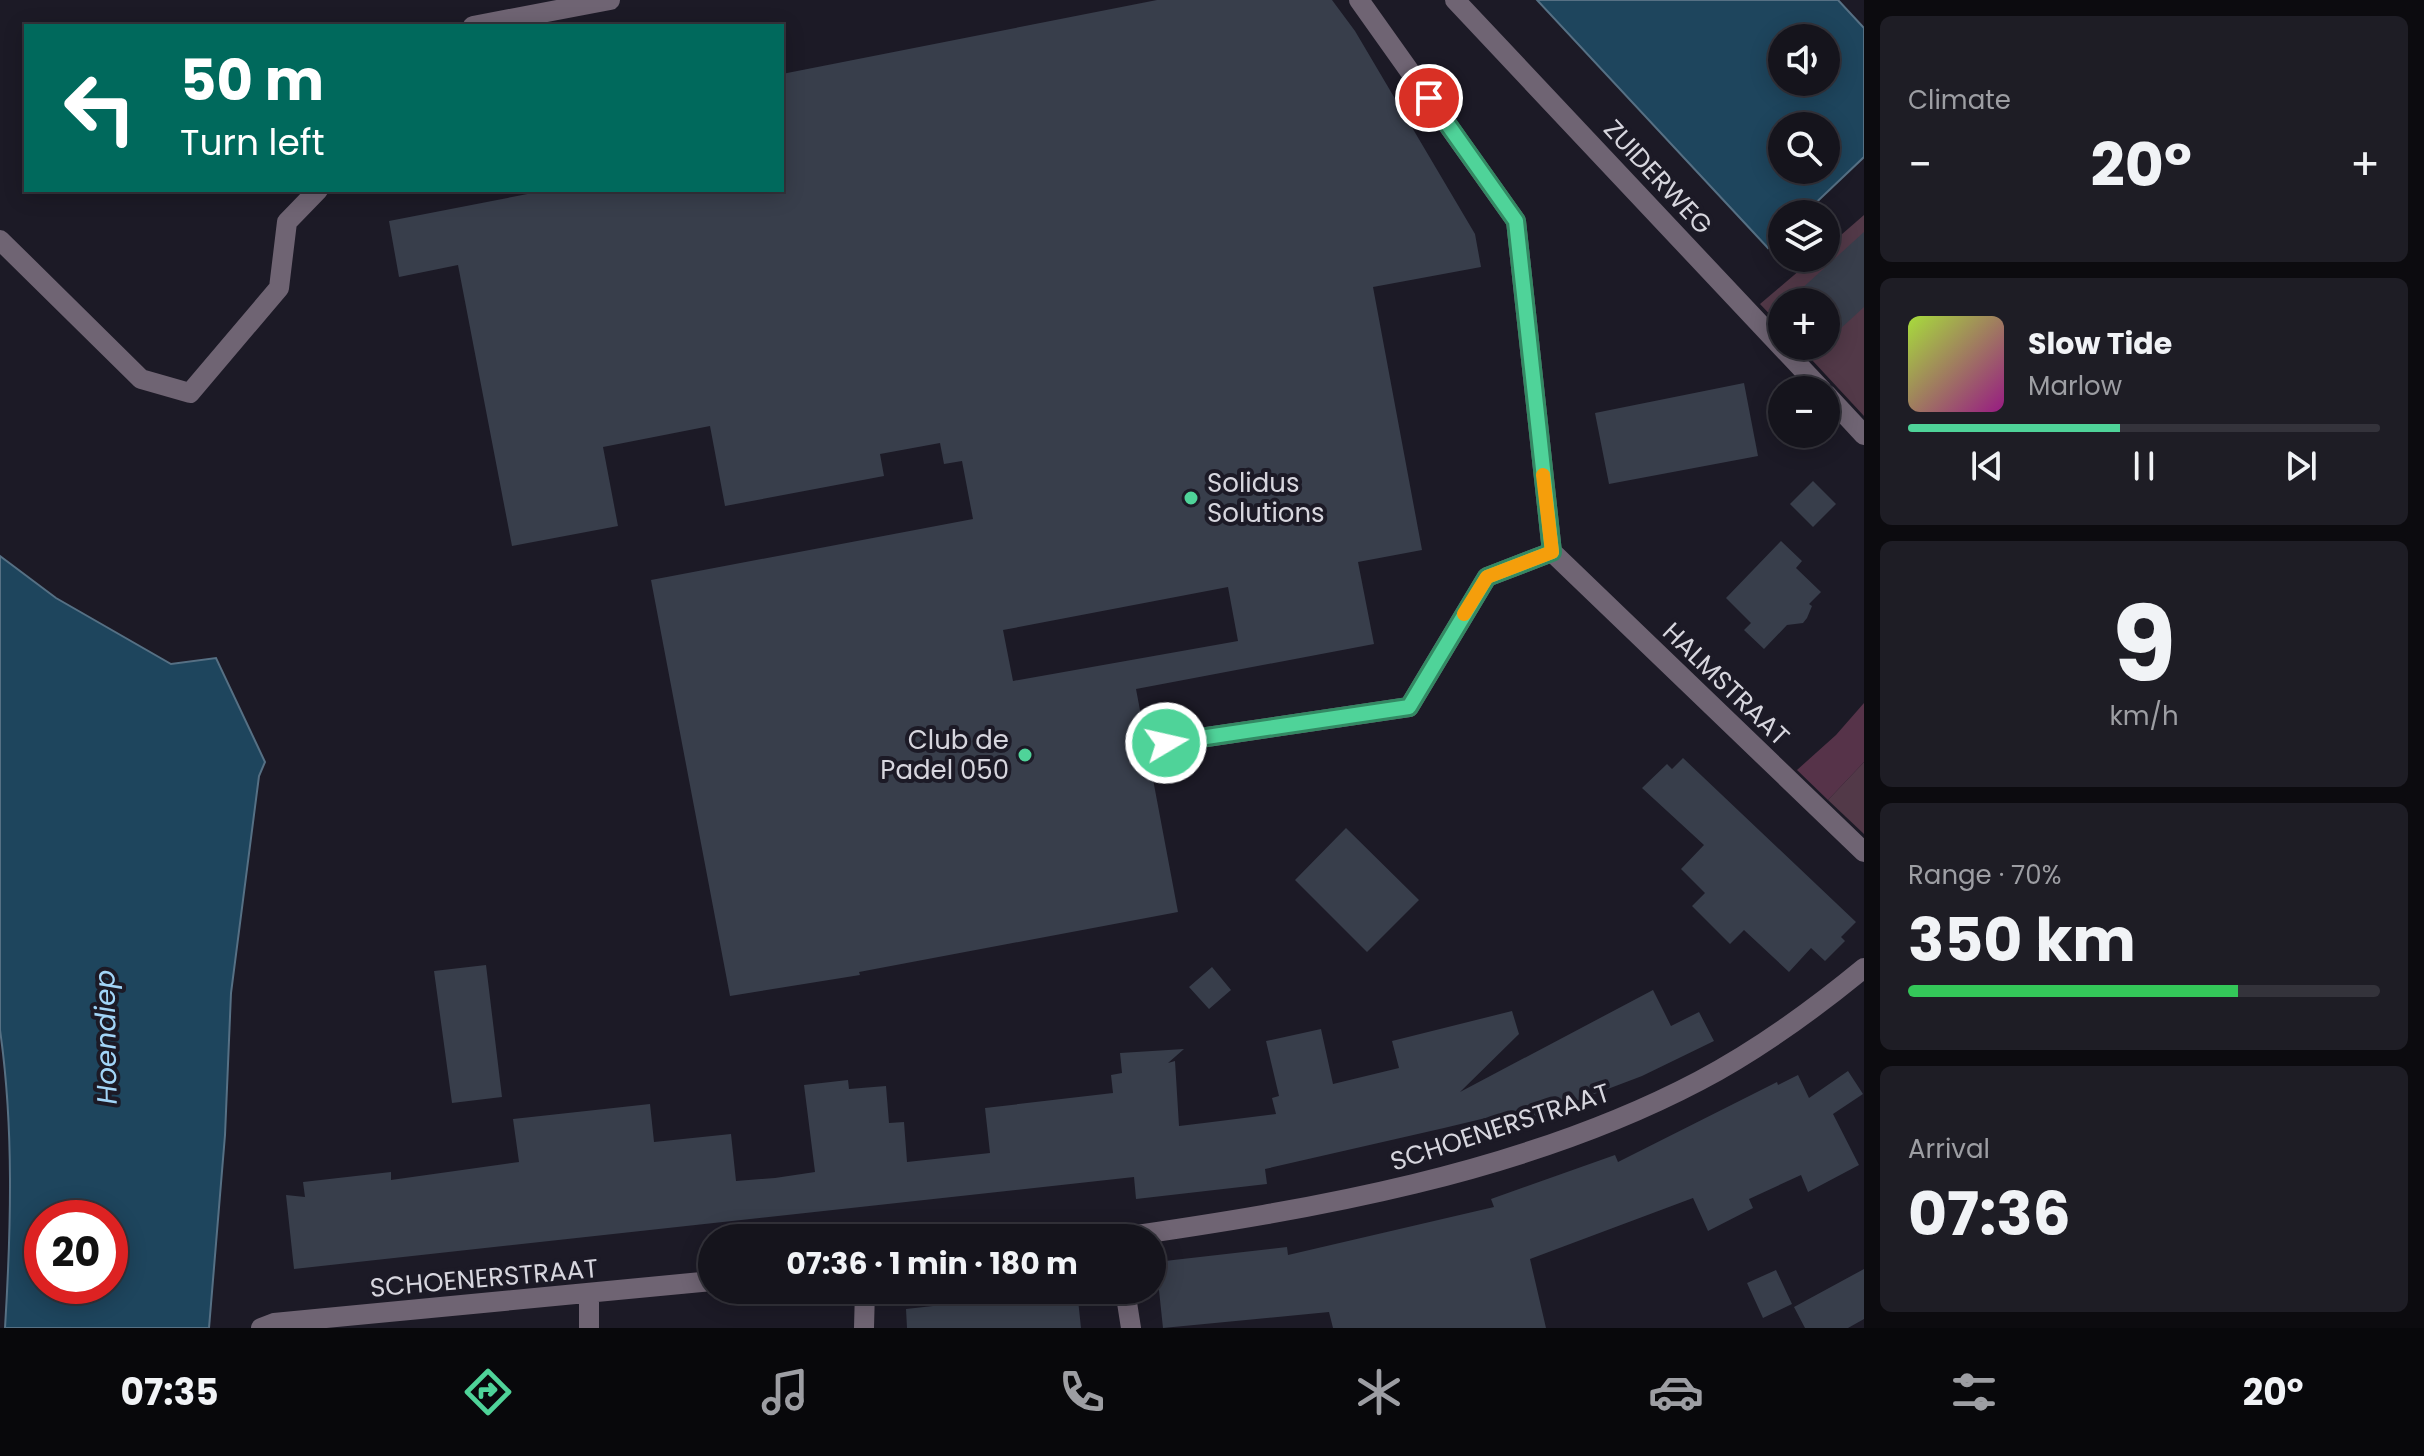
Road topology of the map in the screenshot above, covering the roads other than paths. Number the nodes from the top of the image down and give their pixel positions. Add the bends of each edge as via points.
1 (610, 0) edge
2 (1359, 0) edge
3 (1455, 0) edge
4 (484, 24) edge
5 (316, 192) edge
6 (0, 240) edge
7 (1809, 376) edge
8 (1840, 409) edge
9 (1864, 435) edge
10 (1552, 552) junction
11 (1166, 743) dead end
12 (1864, 852) edge
13 (1864, 968) edge
14 (1166, 1229) edge
15 (698, 1282) edge
16 (589, 1294) junction
17 (865, 1304) edge
18 (1127, 1304) edge
19 (261, 1328) edge
20 (589, 1328) edge
21 (864, 1328) edge
22 (1131, 1328) edge

1 - 4 street
2 - 10 street via 1516,221
3 - 7 street, ZUIDERWEG
5 - 6 street via 287,222 279,288 190,393 141,379
8 - 9 street, ZUIDERWEG
10 - 11 street via 1487,577 1409,707
10 - 12 street, HALMSTRAAT
13 - 14 street, SCHOENERSTRAAT via 1809,1013 1699,1081 1578,1135 1390,1190
15 - 16 street, SCHOENERSTRAAT
16 - 19 street, SCHOENERSTRAAT
16 - 20 street
17 - 21 street
18 - 22 street

